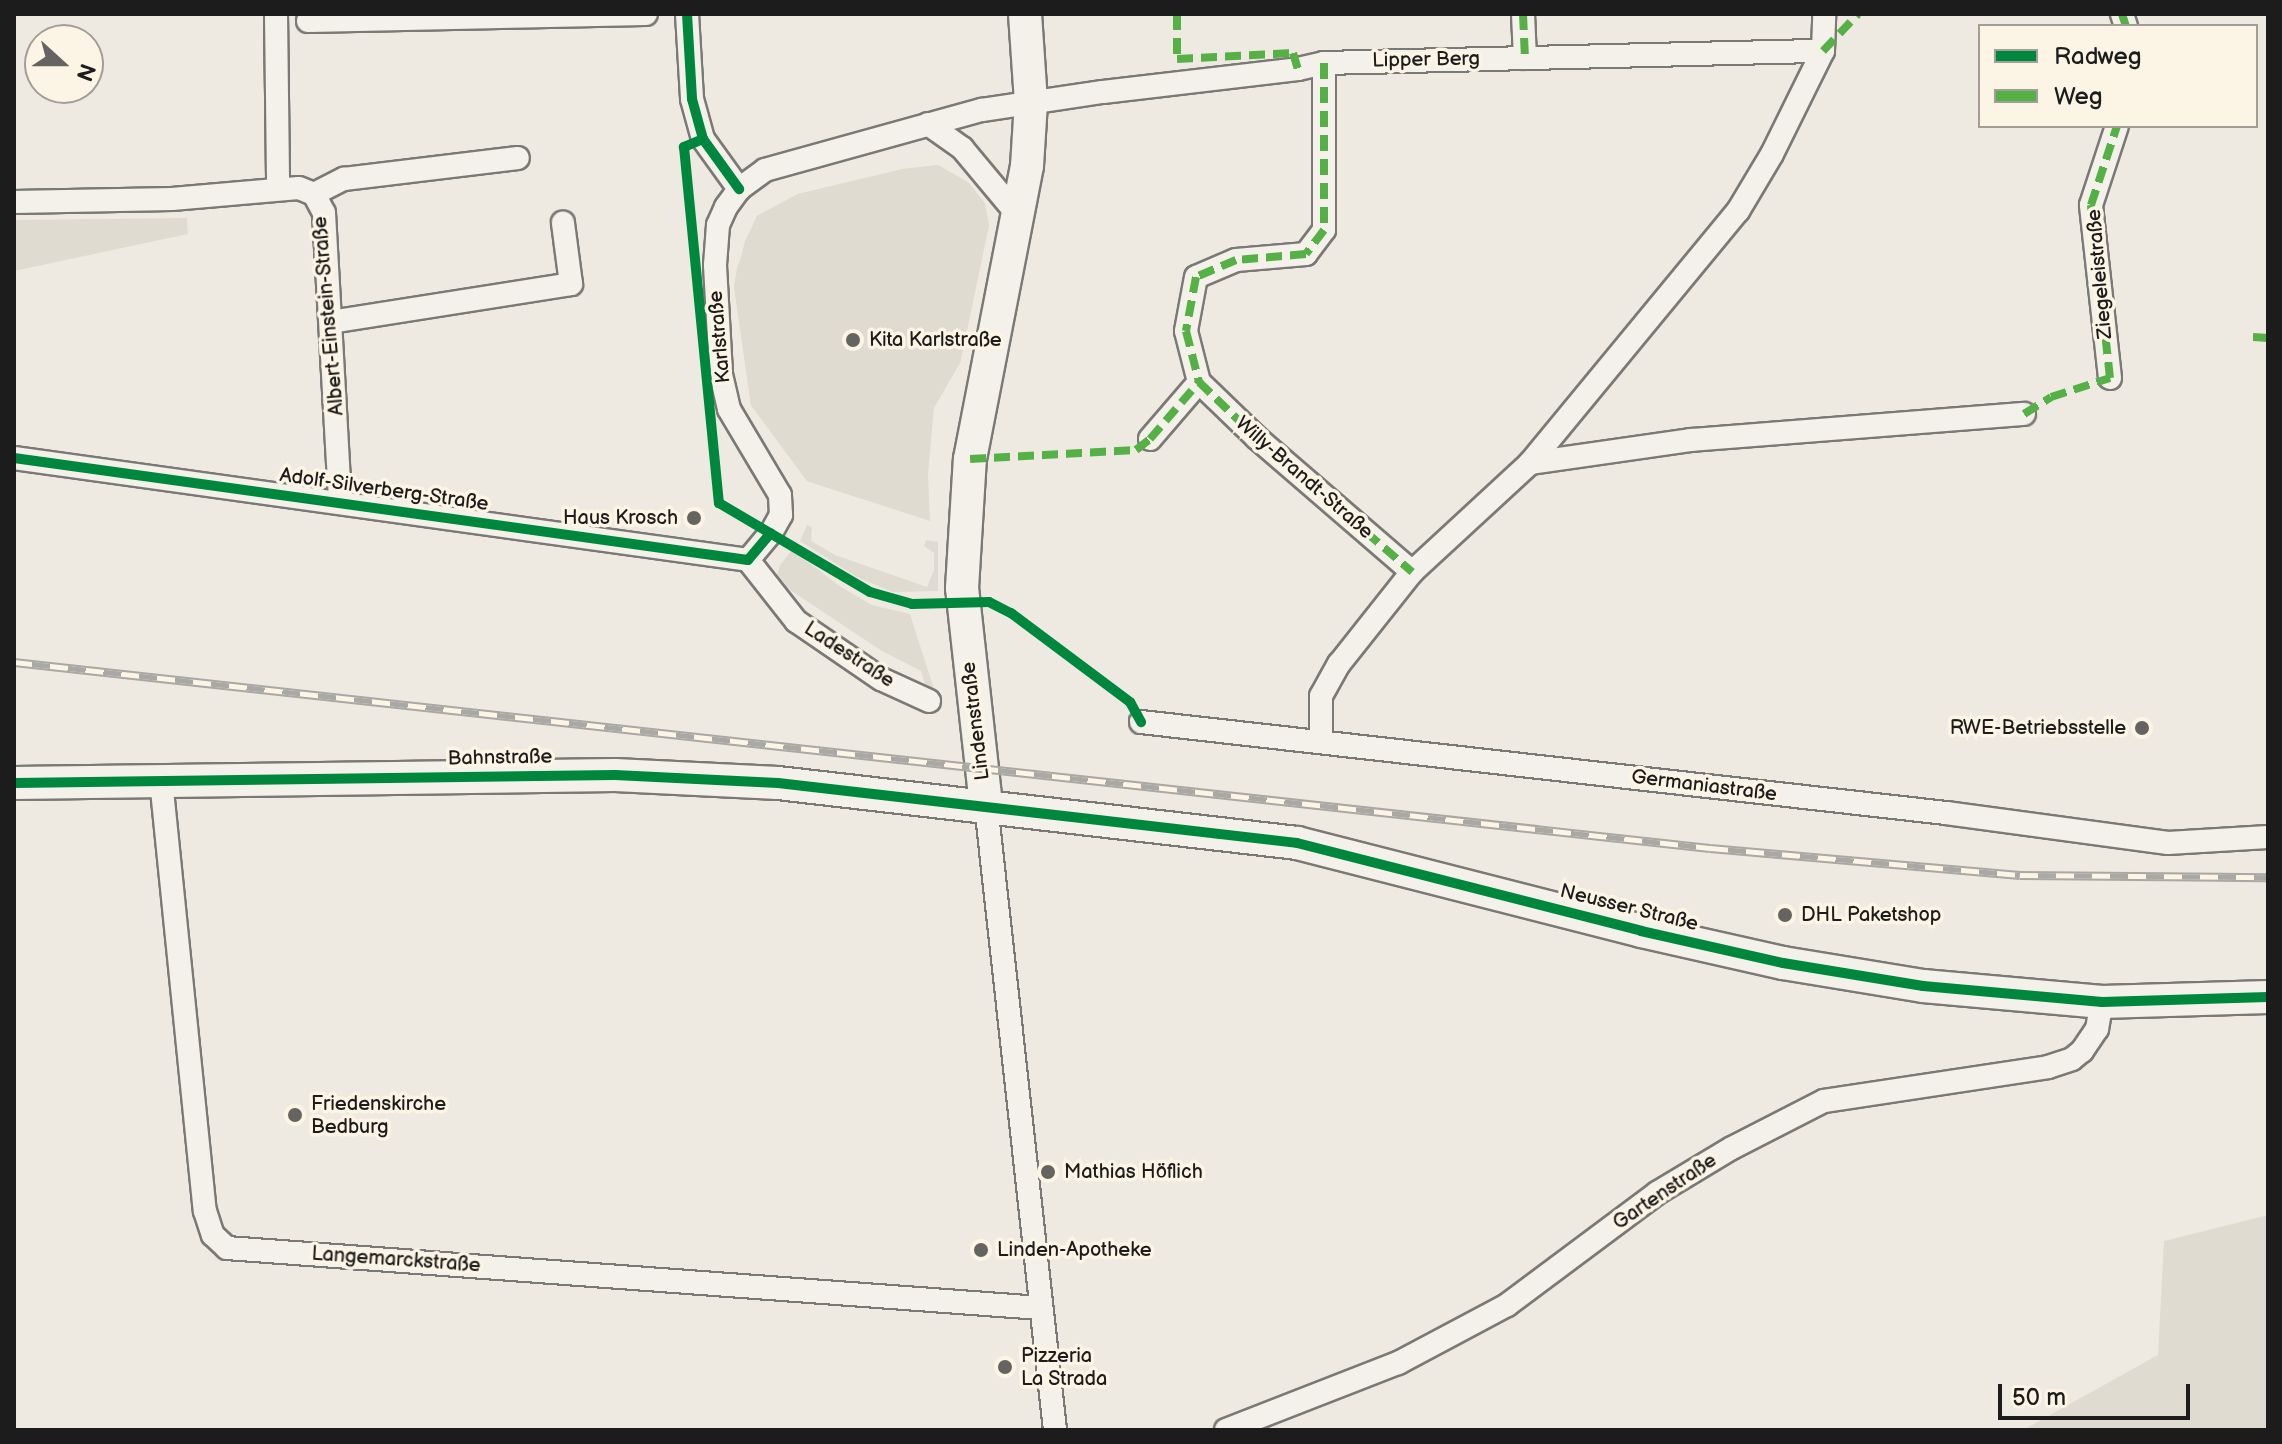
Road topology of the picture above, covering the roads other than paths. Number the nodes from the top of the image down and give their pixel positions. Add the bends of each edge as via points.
1 (276, 14) edge
2 (646, 14) edge
3 (687, 14) edge
4 (1025, 14) edge
5 (1523, 14) edge
6 (1824, 14) edge
7 (308, 21) dead end
8 (1823, 51) junction
9 (1525, 58) junction
10 (1324, 63) junction
11 (1031, 102) junction
12 (928, 124) junction
13 (2116, 128) edge
14 (518, 158) dead end
15 (278, 189) junction
16 (739, 189) junction
17 (314, 194) junction
18 (14, 202) edge
19 (1017, 214) junction
20 (563, 223) dead end
21 (331, 322) junction
22 (2110, 378) dead end
23 (1199, 382) junction
24 (2024, 414) dead end
25 (1150, 439) dead end
26 (14, 458) edge
27 (1530, 463) junction
28 (340, 501) junction
29 (748, 560) junction
30 (1412, 572) junction
31 (929, 701) dead end
32 (1141, 722) dead end
33 (1321, 740) junction
34 (161, 780) junction
35 (14, 783) edge
36 (986, 805) junction
37 (2268, 837) edge
38 (2268, 997) edge
39 (2102, 1002) junction
40 (1041, 1308) junction
41 (1055, 1430) edge
42 (1226, 1430) edge

1 - 15 street
2 - 7 street
3 - 16 street via 692,99 703,139
4 - 11 street, Lindenstraße
5 - 9 street
6 - 8 street
8 - 9 street, Lipper Berg
8 - 27 street via 1738,211
9 - 10 street, Lipper Berg
10 - 11 street, Lipper Berg
10 - 23 street via 1324,230 1306,254 1236,260 1196,277 1186,331
11 - 12 street, Karlstraße
11 - 19 street, Lindenstraße
12 - 16 street, Karlstraße via 765,170
12 - 19 street via 962,148
13 - 22 street, Ziegeleistraße via 2091,205
14 - 17 street via 344,179
15 - 17 street, Albert-Einstein-Straße
15 - 18 street, Albert-Einstein-Straße via 172,199
16 - 29 street, Karlstraße via 718,225 721,373 741,434 780,495 781,515
17 - 21 street, Albert-Einstein-Straße via 324,213
19 - 36 street, Lindenstraße via 970,459 962,588
20 - 21 street via 571,284
21 - 28 street, Albert-Einstein-Straße
23 - 25 street
23 - 30 street, Willy-Brandt-Straße
24 - 27 street via 1691,440
26 - 28 street, Adolf-Silverberg-Straße
27 - 30 street
28 - 29 street, Adolf-Silverberg-Straße
29 - 31 street, Ladestraße via 804,627 881,679
30 - 33 street via 1339,664 1321,696
32 - 33 street, Germaniastraße
33 - 37 street, Germaniastraße via 2168,843
34 - 35 street, Bahnstraße
34 - 36 street, Bahnstraße via 615,775 778,783
34 - 40 street, Langemarckstraße via 205,1211 213,1235 227,1248
36 - 39 street, Neusser Straße via 1297,843 1783,963 1923,986
36 - 40 street, Lindenstraße
38 - 39 street, Neusser Straße
39 - 42 street, Gartenstraße via 2097,1029 2072,1059 1824,1101 1657,1193 1507,1305 1398,1363
40 - 41 street, Lindenstraße

